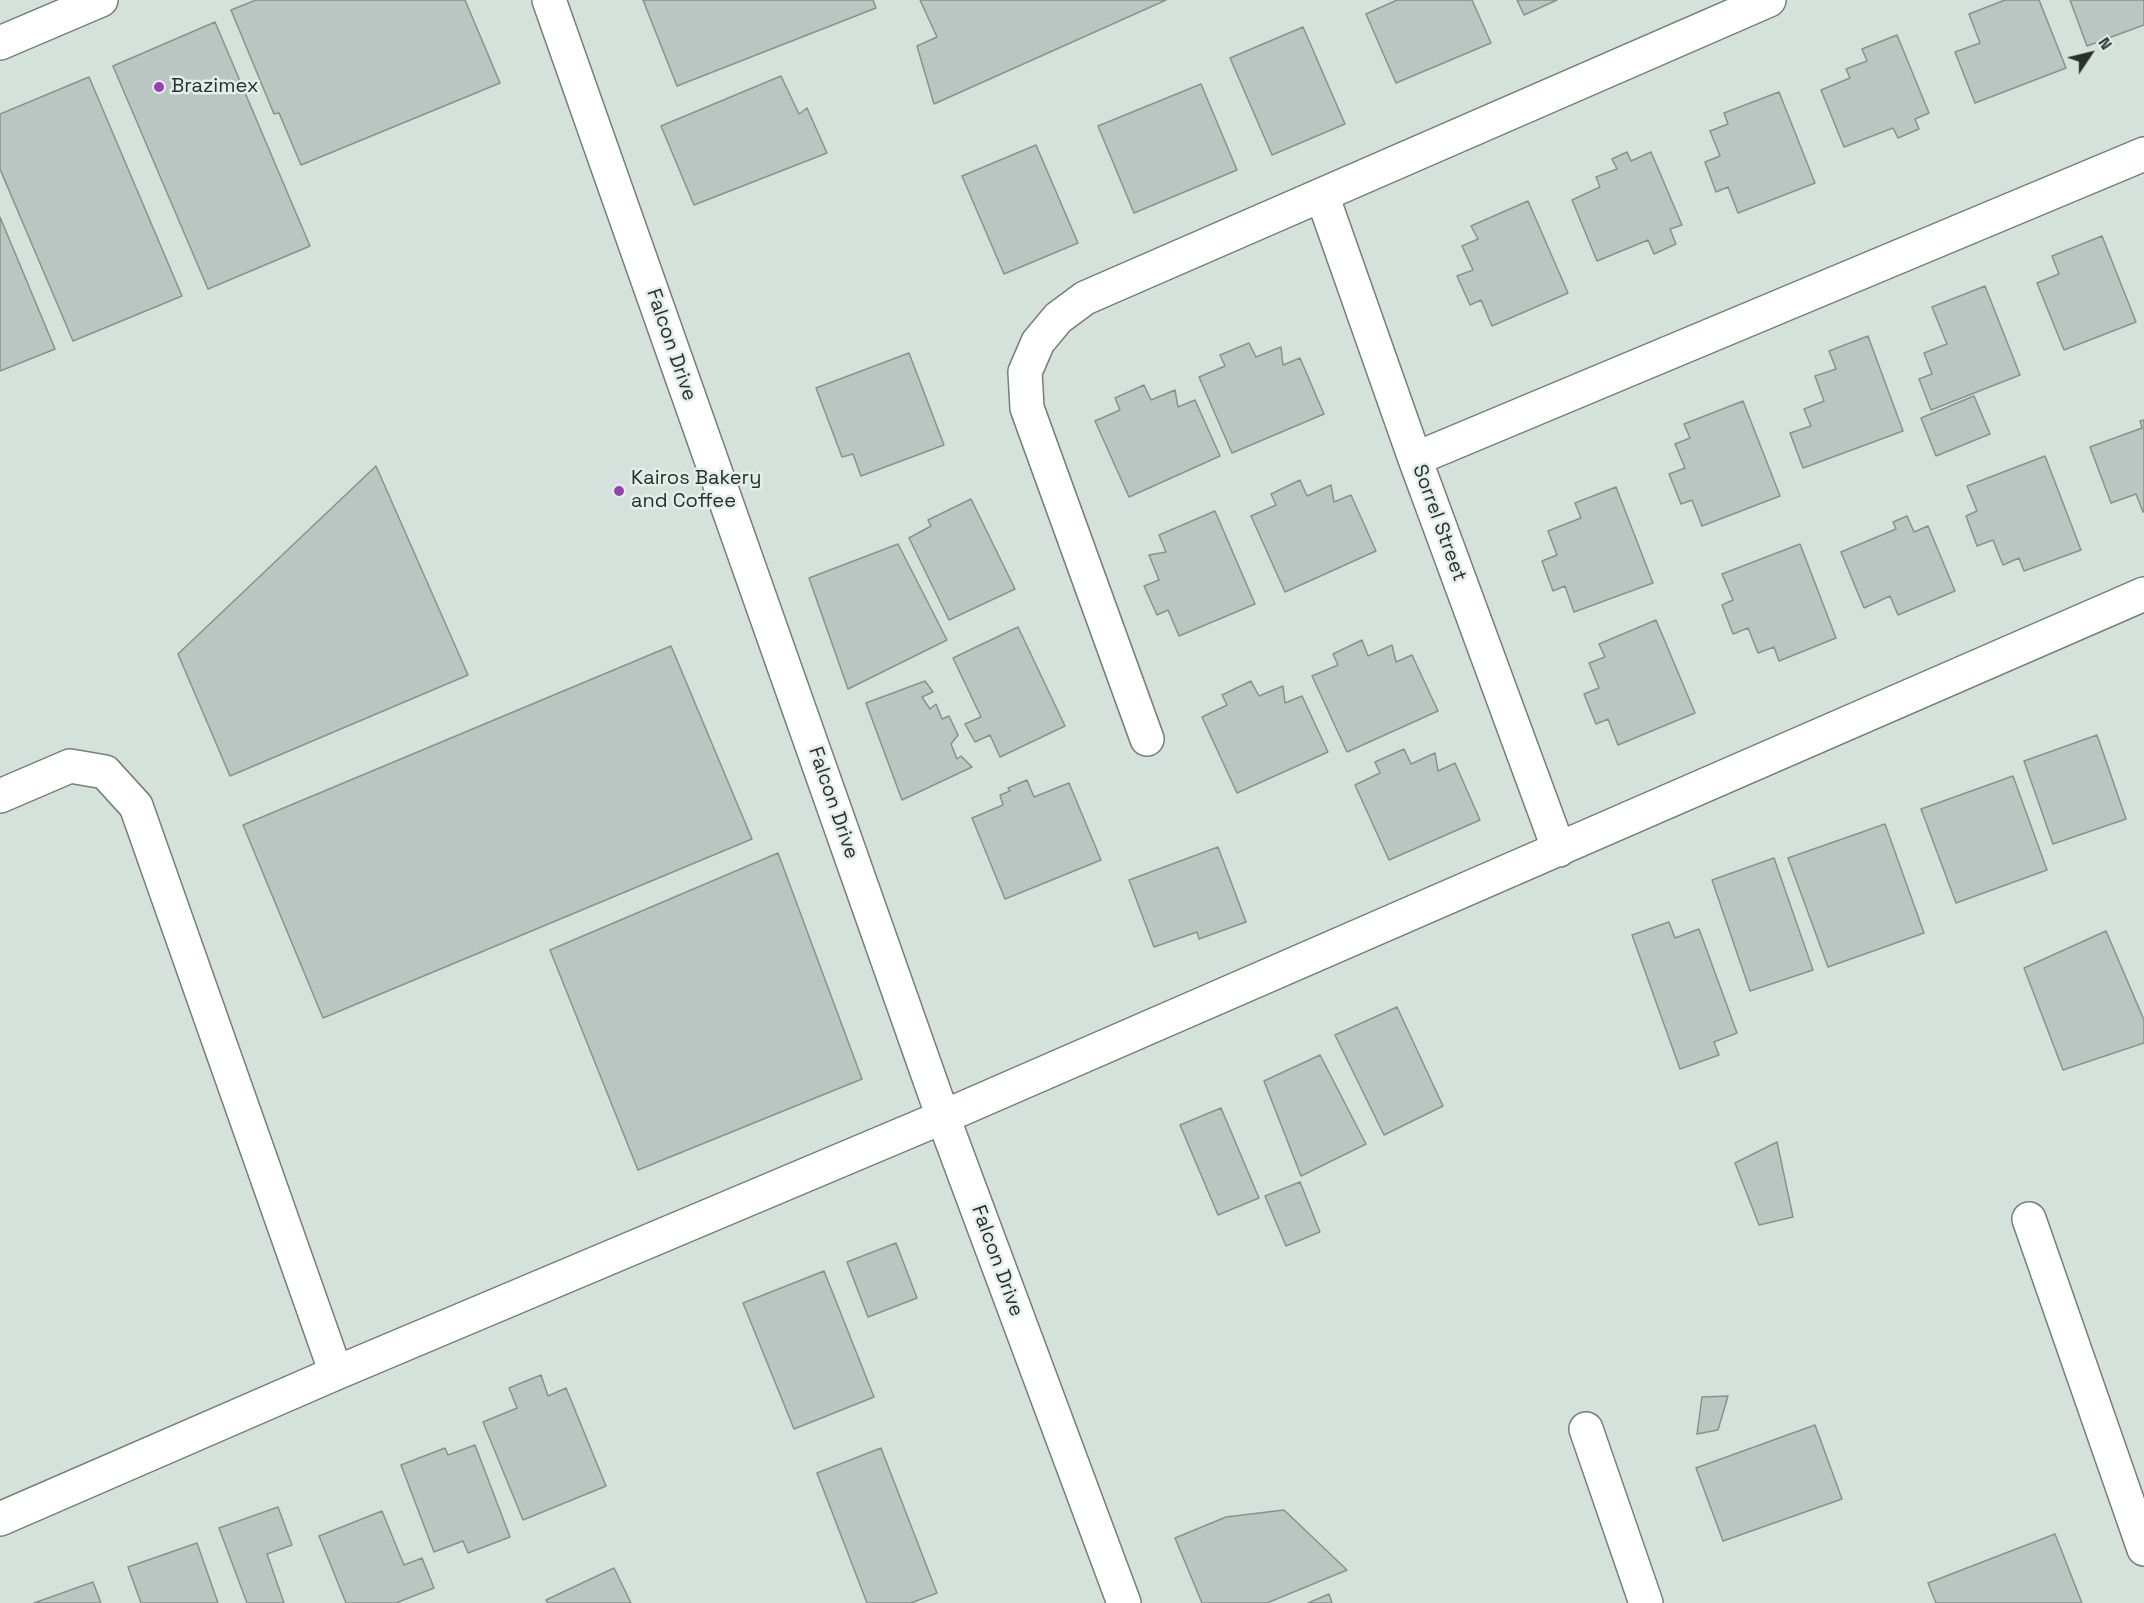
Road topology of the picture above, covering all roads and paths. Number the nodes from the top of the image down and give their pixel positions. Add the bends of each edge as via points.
1 (101, 0) edge
2 (549, 0) edge
3 (1769, 0) edge
4 (0, 42) edge
5 (2144, 154) edge
6 (1322, 195) junction
7 (1415, 459) junction
8 (2144, 594) edge
9 (1147, 739) dead end
10 (0, 796) edge
11 (1558, 850) junction
12 (943, 1117) junction
13 (2029, 1219) dead end
14 (336, 1373) junction
15 (1586, 1429) dead end
16 (0, 1519) edge
17 (2144, 1549) edge
18 (1124, 1603) edge
19 (1646, 1603) edge

1 - 4 street
2 - 12 street, Falcon Drive
3 - 6 street
5 - 7 street
6 - 7 street, Sorrel Street
6 - 9 street via 1085,298 1058,318 1038,342 1025,372 1030,418
7 - 11 street, Sorrel Street
8 - 11 street
10 - 14 street via 70,766 105,772 136,806
11 - 12 street
12 - 14 street
12 - 18 street, Falcon Drive
13 - 17 street
14 - 16 street
15 - 19 street

